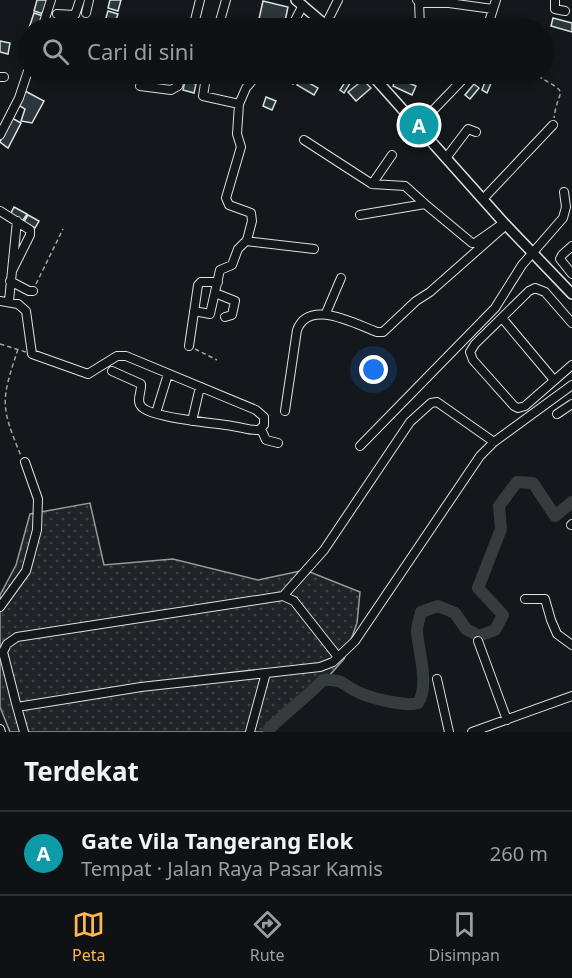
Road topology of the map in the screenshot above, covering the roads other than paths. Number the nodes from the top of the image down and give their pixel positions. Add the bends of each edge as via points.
1 (51, 0) edge
2 (80, 0) edge
3 (89, 0) edge
4 (200, 0) edge
5 (226, 0) edge
6 (338, 0) edge
7 (496, 0) edge
8 (555, 0) edge
9 (418, 1) edge
10 (299, 3) edge
11 (493, 9) junction
12 (565, 11) dead end
13 (86, 13) dead end
14 (57, 14) dead end
15 (45, 18) edge
16 (196, 18) edge
17 (221, 18) edge
18 (294, 18) edge
19 (318, 18) edge
20 (331, 18) edge
21 (419, 18) edge
22 (490, 18) edge
23 (24, 84) edge
24 (179, 84) edge
25 (205, 84) edge
26 (249, 84) edge
27 (381, 84) edge
28 (458, 84) edge
29 (140, 86) dead end
30 (240, 104) junction
31 (553, 124) road end
32 (418, 126) junction
33 (476, 132) dead end
34 (0, 135) edge
35 (304, 140) dead end
36 (392, 155) dead end
37 (446, 158) junction
38 (372, 184) junction
39 (564, 192) dead end
40 (483, 199) junction
41 (425, 204) junction
42 (0, 211) edge
43 (360, 215) dead end
44 (17, 221) junction
45 (505, 224) junction
46 (246, 241) junction
47 (572, 246) edge
48 (314, 249) dead end
49 (534, 252) junction
50 (0, 273) edge
51 (572, 274) edge
52 (11, 275) junction
53 (341, 278) dead end
54 (218, 282) junction
55 (33, 291) road end
56 (215, 293) junction
57 (572, 294) edge
58 (4, 301) edge
59 (194, 311) junction
60 (326, 313) junction
61 (225, 317) dead end
62 (570, 317) edge
63 (502, 318) junction
64 (189, 345) road end
65 (572, 365) edge
66 (112, 371) dead end
67 (168, 374) junction
68 (554, 380) junction
69 (572, 385) edge
70 (200, 387) junction
71 (572, 404) edge
72 (285, 411) dead end
73 (156, 413) junction
74 (557, 414) dead end
75 (192, 421) junction
76 (261, 429) junction
77 (494, 442) junction
78 (278, 443) dead end
79 (360, 446) dead end
80 (25, 462) road end
81 (284, 596) junction
82 (525, 599) dead end
83 (0, 607) edge
84 (478, 641) dead end
85 (572, 645) edge
86 (338, 657) junction
87 (267, 673) junction
88 (437, 679) dead end
89 (572, 696) edge
90 (17, 707) junction
91 (507, 720) junction
92 (24, 732) edge
93 (250, 732) edge
94 (449, 732) edge
95 (472, 732) edge

1 - 15 street
2 - 14 street via 75,15
3 - 13 street
4 - 16 street
5 - 17 street
6 - 20 street
7 - 11 street
8 - 12 street via 555,9
9 - 11 street
9 - 21 street
10 - 18 street
10 - 19 main road
11 - 22 street
23 - 34 street
24 - 29 street via 175,89
25 - 30 street via 203,96
26 - 30 street
27 - 32 main road
28 - 32 street
30 - 46 street via 237,134 241,147 226,200 251,215
31 - 40 street
32 - 37 main road
33 - 37 street via 468,129
35 - 38 street
36 - 38 street
37 - 40 main road
38 - 41 street via 405,186
39 - 49 street via 563,218
40 - 45 main road
41 - 43 street
41 - 45 street via 472,243
42 - 44 street
44 - 52 street
44 - 52 street via 29,228 31,234
45 - 49 main road
45 - 60 street via 386,331 377,332
46 - 48 street
46 - 54 street via 238,249 232,266 220,270
47 - 51 street via 560,259
49 - 57 main road
49 - 79 street via 495,308
50 - 52 street
52 - 55 street
52 - 58 street
53 - 60 street
54 - 56 street
54 - 59 street via 199,283
56 - 59 street via 210,314
56 - 61 street via 235,301 232,315
58 - 67 street via 22,306 27,313 32,354 88,374 123,355
59 - 64 street
60 - 72 street via 310,315 300,323
62 - 63 street via 536,288
63 - 68 street
63 - 68 street via 472,348 473,360 518,408
65 - 68 street
66 - 73 street via 141,384 140,405
67 - 70 street
67 - 73 street
69 - 77 street
70 - 75 street
70 - 76 street via 256,410 265,420
71 - 74 street
73 - 75 street
75 - 76 street
76 - 78 street via 266,440
77 - 81 street via 437,402 431,403 410,422 324,550
77 - 86 street via 470,470 355,641
80 - 83 street via 38,499 37,530 26,571
81 - 86 street via 294,601
81 - 90 street via 17,637 3,652
82 - 85 street via 545,599 557,634
84 - 91 street
86 - 87 street via 327,666
87 - 90 street via 141,687
87 - 93 street
88 - 94 street
89 - 91 street
90 - 92 street
91 - 95 street

